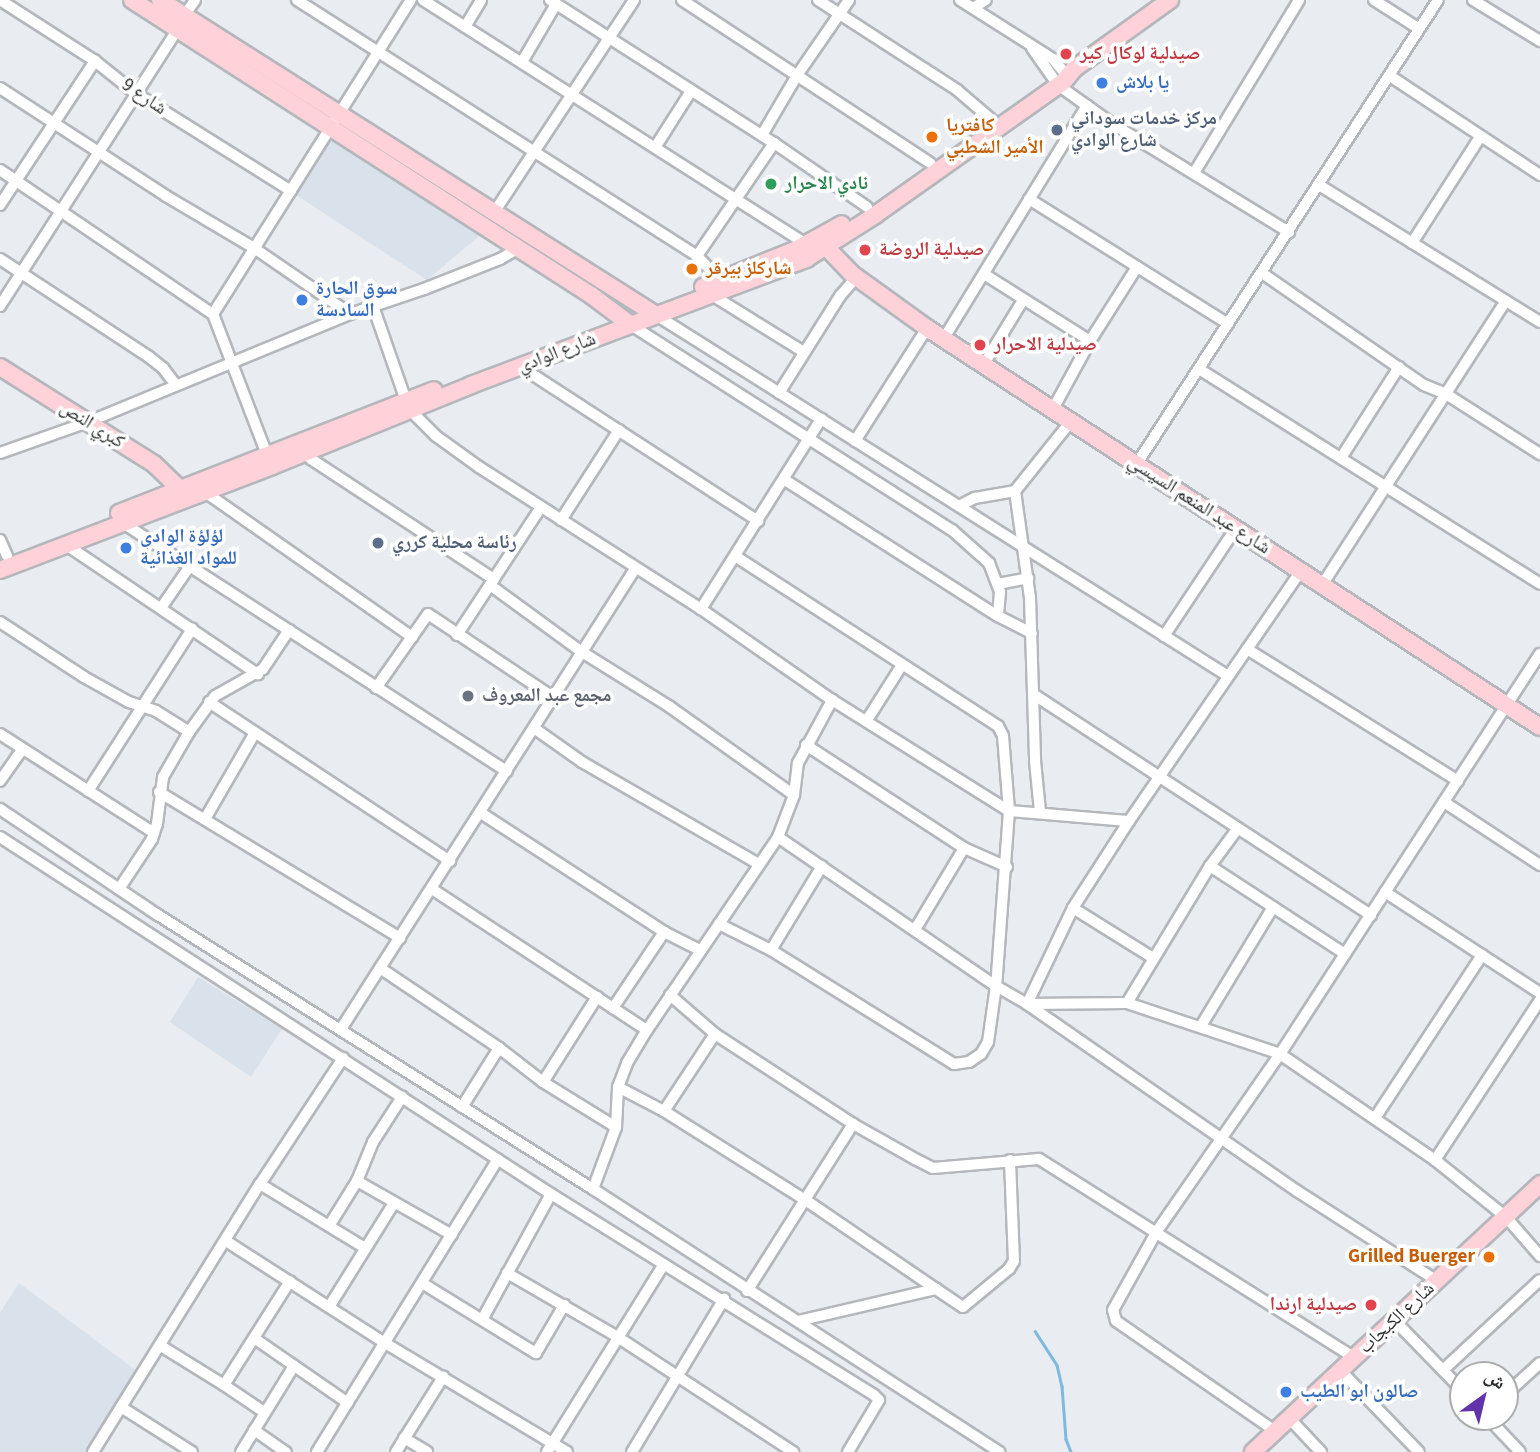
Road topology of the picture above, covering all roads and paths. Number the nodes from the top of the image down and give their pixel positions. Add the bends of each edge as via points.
1 (0, 0) edge
2 (132, 0) edge
3 (160, 0) edge
4 (195, 0) edge
5 (297, 0) edge
6 (411, 0) edge
7 (423, 0) edge
8 (481, 0) edge
9 (634, 0) edge
10 (682, 0) edge
11 (818, 0) edge
12 (849, 0) edge
13 (960, 0) edge
14 (986, 0) edge
15 (1374, 0) edge
16 (1438, 0) edge
17 (1473, 0) edge
18 (553, 2) edge
19 (1294, 2) edge
20 (1160, 3) edge
21 (973, 8) junction
22 (839, 15) junction
23 (181, 22) junction
24 (465, 27) junction
25 (1418, 28) junction
26 (608, 38) junction
27 (1540, 41) edge
28 (376, 51) junction
29 (95, 61) junction
30 (522, 62) junction
31 (798, 74) junction
32 (1390, 76) junction
33 (1065, 78) junction
34 (0, 88) edge
35 (691, 91) junction
36 (135, 93) junction
37 (571, 93) junction
38 (1087, 106) junction
39 (991, 119) junction
40 (332, 120) junction
41 (53, 123) junction
42 (762, 135) junction
43 (1480, 137) junction
44 (774, 143) junction
45 (656, 146) junction
46 (100, 153) junction
47 (534, 153) junction
48 (930, 163) junction
49 (0, 170) edge
50 (1194, 173) junction
51 (1540, 175) edge
52 (16, 180) junction
53 (1319, 186) junction
54 (291, 191) junction
55 (1029, 199) junction
56 (736, 200) junction
57 (0, 205) edge
58 (867, 207) junction
59 (61, 214) junction
60 (493, 214) junction
61 (1289, 232) junction
62 (1412, 243) junction
63 (830, 244) junction
64 (807, 245) junction
65 (254, 248) junction
66 (517, 248) junction
67 (696, 256) junction
68 (0, 259) edge
69 (1137, 267) junction
70 (1262, 273) junction
71 (22, 274) junction
72 (984, 274) junction
73 (862, 279) junction
74 (720, 280) junction
75 (712, 295) junction
76 (1023, 300) junction
77 (1505, 302) junction
78 (0, 306) edge
79 (373, 306) junction
80 (652, 312) junction
81 (213, 314) junction
82 (349, 314) junction
83 (627, 322) junction
84 (1540, 322) edge
85 (1228, 324) junction
86 (927, 328) junction
87 (944, 338) junction
88 (1090, 341) junction
89 (804, 352) junction
90 (233, 361) junction
91 (984, 365) junction
92 (0, 367) edge
93 (521, 367) junction
94 (1399, 367) junction
95 (1199, 369) junction
96 (175, 384) junction
97 (779, 393) junction
98 (1446, 394) junction
99 (409, 406) junction
100 (1053, 409) junction
101 (821, 419) junction
102 (1071, 421) junction
103 (88, 422) junction
104 (619, 430) junction
105 (808, 439) junction
106 (855, 441) junction
107 (302, 448) junction
108 (0, 453) edge
109 (1540, 454) edge
110 (267, 455) junction
111 (1342, 458) junction
112 (1136, 465) junction
113 (897, 467) junction
114 (785, 480) junction
115 (885, 486) junction
116 (1386, 487) junction
117 (180, 489) junction
118 (1015, 491) junction
119 (205, 492) junction
120 (959, 506) junction
121 (541, 507) junction
122 (561, 520) junction
123 (758, 521) junction
124 (123, 523) junction
125 (1236, 528) junction
126 (0, 540) edge
127 (65, 544) junction
128 (1023, 547) junction
129 (735, 556) junction
130 (2, 561) edge
131 (190, 566) junction
132 (635, 569) junction
133 (1301, 571) junction
134 (1028, 578) junction
135 (492, 582) junction
136 (998, 584) junction
137 (1540, 584) edge
138 (1322, 585) junction
139 (161, 608) junction
140 (701, 609) junction
141 (998, 616) junction
142 (0, 622) edge
143 (192, 629) junction
144 (289, 630) junction
145 (1032, 633) junction
146 (457, 635) junction
147 (1164, 636) junction
148 (412, 638) junction
149 (1247, 649) junction
150 (582, 652) junction
151 (1540, 654) edge
152 (902, 665) junction
153 (258, 674) junction
154 (1228, 676) junction
155 (376, 688) junction
156 (1033, 694) junction
157 (554, 698) junction
158 (832, 700) junction
159 (209, 702) junction
160 (143, 706) junction
161 (1506, 706) junction
162 (867, 720) junction
163 (1540, 727) edge
164 (534, 728) junction
165 (189, 732) junction
166 (0, 734) edge
167 (254, 734) junction
168 (806, 745) junction
169 (22, 749) junction
170 (507, 771) junction
171 (1159, 776) junction
172 (0, 781) edge
173 (1458, 781) junction
174 (88, 791) junction
175 (159, 792) junction
176 (794, 795) junction
177 (1444, 802) junction
178 (0, 809) edge
179 (1009, 811) junction
180 (1040, 811) junction
181 (481, 813) junction
182 (205, 819) junction
183 (1129, 821) junction
184 (1238, 828) junction
185 (154, 833) junction
186 (0, 837) edge
187 (778, 837) junction
188 (964, 848) junction
189 (450, 861) junction
190 (759, 864) junction
191 (1540, 865) edge
192 (822, 866) junction
193 (1210, 866) junction
194 (1007, 867) junction
195 (119, 889) junction
196 (432, 889) junction
197 (1385, 892) junction
198 (1273, 907) junction
199 (1073, 908) junction
200 (1371, 915) junction
201 (719, 924) junction
202 (916, 928) junction
203 (664, 932) junction
204 (400, 937) junction
205 (700, 950) junction
206 (771, 950) junction
207 (1345, 954) junction
208 (1482, 955) junction
209 (1153, 958) junction
210 (380, 968) junction
211 (996, 986) junction
212 (1540, 993) edge
213 (670, 995) junction
214 (597, 997) junction
215 (1540, 1000) edge
216 (1127, 1003) junction
217 (1027, 1004) junction
218 (613, 1008) junction
219 (1200, 1026) junction
220 (336, 1027) junction
221 (647, 1030) junction
222 (715, 1034) junction
223 (321, 1043) junction
224 (499, 1048) junction
225 (1280, 1054) junction
226 (343, 1058) junction
227 (542, 1082) junction
228 (618, 1087) junction
229 (402, 1097) junction
230 (462, 1107) junction
231 (664, 1111) junction
232 (1375, 1118) junction
233 (853, 1124) junction
234 (616, 1127) junction
235 (1224, 1138) junction
236 (498, 1159) junction
237 (1010, 1160) junction
238 (1435, 1160) junction
239 (357, 1181) junction
240 (582, 1183) junction
241 (260, 1184) junction
242 (1540, 1184) edge
243 (593, 1189) junction
244 (551, 1194) junction
245 (804, 1199) junction
246 (394, 1203) junction
247 (569, 1204) junction
248 (1506, 1217) junction
249 (329, 1226) junction
250 (1157, 1231) junction
251 (452, 1235) junction
252 (226, 1241) junction
253 (365, 1248) junction
254 (1540, 1256) edge
255 (664, 1264) junction
256 (507, 1273) junction
257 (1437, 1280) junction
258 (1540, 1280) edge
259 (290, 1282) junction
260 (422, 1283) junction
261 (936, 1289) junction
262 (747, 1291) junction
263 (724, 1299) junction
264 (564, 1305) junction
265 (329, 1307) junction
266 (483, 1318) junction
267 (1394, 1320) junction
268 (798, 1321) junction
269 (616, 1336) junction
270 (254, 1338) junction
271 (385, 1343) junction
272 (161, 1346) junction
273 (1355, 1357) junction
274 (1540, 1363) edge
275 (294, 1366) junction
276 (1443, 1370) junction
277 (1341, 1371) junction
278 (676, 1374) junction
279 (1449, 1376) edge
280 (443, 1377) junction
281 (1519, 1382) edge
282 (224, 1385) junction
283 (348, 1403) junction
284 (121, 1408) junction
285 (264, 1412) junction
286 (1289, 1418) junction
287 (254, 1430) junction
288 (1275, 1431) junction
289 (1500, 1431) edge
290 (404, 1438) junction
291 (549, 1448) edge
292 (185, 1450) edge
293 (320, 1451) edge
294 (93, 1452) edge
295 (242, 1452) edge
296 (286, 1452) edge
297 (396, 1452) edge
298 (427, 1452) edge
299 (568, 1452) edge
300 (632, 1452) edge
301 (793, 1452) edge
302 (848, 1452) edge
303 (999, 1452) edge
304 (1253, 1452) edge
305 (1321, 1452) edge
306 (1419, 1452) edge
307 (1520, 1452) edge

1 - 29 street, شارع 9
2 - 23 main road
3 - 23 main road
4 - 23 street
5 - 28 street
6 - 28 street
7 - 24 street
8 - 24 street
9 - 26 street
10 - 31 street
11 - 22 street
12 - 22 street
13 - 21 street
14 - 21 street
15 - 25 street
16 - 25 street
17 - 27 street
18 - 26 street
18 - 30 street
19 - 50 street
20 - 33 main road, شارع الوادي
21 - 33 street via 1043,52
22 - 31 street
22 - 39 street via 974,101
23 - 36 street
23 - 40 main road
24 - 30 street
25 - 32 street
26 - 35 street
26 - 37 street
28 - 40 street
28 - 47 street
29 - 36 street, شارع 9
29 - 41 street
30 - 37 street
31 - 42 street
31 - 48 street
32 - 43 street
32 - 53 street
33 - 38 street
33 - 39 main road, شارع الوادي
33 - 63 main road, شارع الوادي
34 - 41 street
35 - 42 street
35 - 45 street
36 - 46 street
36 - 54 street, شارع 9
37 - 45 street
37 - 47 street
38 - 50 street
38 - 55 street
39 - 48 main road, شارع الوادي
40 - 54 street
40 - 60 main road
40 - 66 main road
41 - 46 street
41 - 52 street
42 - 44 street
43 - 51 street
43 - 62 street
44 - 56 street
44 - 58 street
45 - 56 street
46 - 59 street
46 - 65 street
47 - 60 street
47 - 67 street
48 - 58 main road, شارع الوادي
49 - 52 street
50 - 61 street
52 - 57 street
52 - 59 street
53 - 61 street
53 - 62 street
54 - 65 street
55 - 69 street
55 - 72 street
56 - 64 street
56 - 67 street
58 - 64 main road, شارع الوادي
59 - 71 street
59 - 81 street
60 - 80 main road
61 - 70 street
62 - 77 street
63 - 73 main road, شارع عبد المنعم السيسي
63 - 75 main road, شارع الوادي via 806,259
64 - 74 main road, شارع الوادي
65 - 81 street
65 - 82 street
66 - 79 street via 467,272
66 - 83 main road
67 - 74 street
68 - 71 street
69 - 85 street
69 - 88 street
70 - 85 street
70 - 94 street
71 - 78 street
71 - 96 street via 149,357
72 - 76 street
72 - 87 street
73 - 86 main road, شارع عبد المنعم السيسي
73 - 89 street via 853,281 840,296
74 - 80 main road, شارع الوادي
75 - 80 main road, شارع الوادي
75 - 89 street
76 - 88 street
76 - 91 street
77 - 84 street
77 - 98 street
79 - 82 street
79 - 99 street
80 - 83 main road, شارع الوادي
80 - 97 street
81 - 90 street
82 - 90 street
83 - 93 main road, شارع الوادي
83 - 99 main road, شارع الوادي
83 - 105 street
85 - 95 street
86 - 87 main road, شارع عبد المنعم السيسي
86 - 106 street
87 - 91 main road, شارع عبد المنعم السيسي
88 - 100 street
89 - 97 street
90 - 96 street
90 - 110 street
91 - 100 main road, شارع عبد المنعم السيسي
92 - 103 main road, كبري النص
93 - 99 main road, شارع الوادي
93 - 104 street
94 - 98 street
94 - 111 street
95 - 111 street
95 - 112 street
96 - 103 street
97 - 101 street
98 - 109 street
98 - 116 street
99 - 107 main road, شارع الوادي
99 - 121 street via 445,443
100 - 102 main road, شارع عبد المنعم السيسي
101 - 105 street
101 - 106 street
102 - 112 main road, شارع عبد المنعم السيسي
102 - 118 street
103 - 108 street
103 - 117 main road, كبري النص via 164,471
104 - 122 street
104 - 123 street
105 - 114 street
105 - 115 street
106 - 113 street
107 - 110 main road, شارع الوادي
107 - 119 main road, شارع الوادي
107 - 135 street
110 - 117 main road, شارع الوادي
111 - 116 street
112 - 125 main road, شارع عبد المنعم السيسي
113 - 115 street
113 - 120 street
114 - 123 street
114 - 141 street
115 - 136 street via 981,555
116 - 137 street
116 - 138 street
117 - 130 main road, شارع الوادي
118 - 120 street via 975,498
118 - 128 street
119 - 124 main road, شارع الوادي
119 - 148 street
120 - 128 street
121 - 122 street
121 - 135 street
122 - 132 street
123 - 129 street
124 - 127 main road, شارع الوادي
124 - 131 street
125 - 133 main road, شارع عبد المنعم السيسي
125 - 147 street
126 - 130 street
127 - 130 main road, شارع الوادي
127 - 139 street
128 - 134 street
128 - 147 street
129 - 140 street
129 - 152 street
131 - 139 street
131 - 144 street
132 - 140 street
132 - 150 street
133 - 138 main road, شارع عبد المنعم السيسي
133 - 149 street
134 - 136 street
134 - 145 street
135 - 146 street
135 - 150 street
136 - 141 street
138 - 161 main road, شارع عبد المنعم السيسي
139 - 143 street
140 - 158 street
141 - 145 street
142 - 160 street via 84,677
143 - 153 street
143 - 160 street
144 - 153 street
144 - 155 street
145 - 156 street
146 - 148 street via 428,614
146 - 157 street
147 - 154 street
148 - 155 street
149 - 154 street
149 - 173 street
150 - 157 street
150 - 176 street via 670,707
151 - 161 street
152 - 162 street
152 - 179 street via 998,726 1003,736
153 - 159 street
154 - 171 street
155 - 170 street
156 - 171 street
156 - 180 street
157 - 164 street
158 - 162 street
158 - 168 street
159 - 165 street
159 - 167 street
160 - 165 street
160 - 174 street
161 - 163 main road, شارع عبد المنعم السيسي
161 - 173 street
162 - 179 street
164 - 170 street
164 - 190 street via 582,762
165 - 175 street via 166,770
166 - 169 street
167 - 182 street
167 - 189 street
168 - 176 street via 798,763
168 - 188 street
169 - 172 street
169 - 174 street
170 - 181 street
171 - 183 street
171 - 184 street
173 - 177 street
174 - 185 street
175 - 182 street
175 - 185 street
176 - 187 street
177 - 191 street
177 - 197 street
178 - 195 street
179 - 180 street
179 - 194 street
180 - 183 street
181 - 189 street
181 - 203 street
182 - 204 street
183 - 199 street
184 - 193 street
184 - 200 street
185 - 195 street
186 - 223 street
187 - 190 street
187 - 192 street
188 - 194 street
188 - 202 street
189 - 196 street
190 - 201 street
192 - 202 street
192 - 206 street
193 - 198 street
193 - 209 street
194 - 211 street
195 - 220 street
196 - 204 street
196 - 214 street
197 - 200 street
197 - 208 street
198 - 207 street
198 - 219 street
199 - 209 street
199 - 217 street
200 - 207 street
201 - 205 street
201 - 206 street
202 - 211 street
203 - 205 street
203 - 218 street
204 - 210 street
205 - 213 street
206 - 211 street via 954,1064 969,1062 988,1042
207 - 225 street
208 - 212 street
208 - 232 street
209 - 216 street
210 - 220 street
210 - 224 street
211 - 217 street
213 - 221 street
213 - 222 street
214 - 218 street
214 - 227 street
215 - 238 street
216 - 217 street
216 - 219 street
217 - 235 street
218 - 221 street
219 - 225 street
220 - 223 street
220 - 230 street
221 - 228 street
222 - 231 street
222 - 233 street
223 - 226 street
224 - 227 street
224 - 230 street
225 - 232 street
225 - 235 street
226 - 229 street
226 - 241 street
227 - 234 street
228 - 231 street
228 - 234 street
229 - 236 street
229 - 239 street via 373,1142
230 - 240 street
231 - 245 street
232 - 238 street
233 - 237 street via 933,1168
233 - 245 street
234 - 243 street
235 - 250 street
235 - 257 street via 1297,1191
236 - 244 street
236 - 251 street
237 - 250 street via 1039,1159
237 - 261 street via 1013,1266 963,1307
238 - 248 street
239 - 246 street
239 - 249 street
240 - 243 street
240 - 247 street
241 - 249 street
241 - 252 street
242 - 248 main road, شارع الكبجاب
243 - 262 street
244 - 247 street
244 - 256 street
245 - 261 street
245 - 262 street
246 - 251 street
246 - 253 street
247 - 255 street
248 - 254 street
248 - 257 main road, شارع الكبجاب
249 - 253 street
250 - 273 street
250 - 288 street via 1112,1316
251 - 260 street
252 - 259 street
252 - 272 street
253 - 265 street
255 - 263 street
255 - 269 street
256 - 264 street
256 - 266 street
257 - 267 main road, شارع الكبجاب
258 - 276 street
259 - 265 street
259 - 270 street
260 - 266 street
260 - 271 street
261 - 268 street
262 - 268 street
263 - 278 street
263 - 302 street via 879,1400
264 - 266 street via 536,1353
264 - 269 street
265 - 271 street
267 - 273 main road, شارع الكبجاب
267 - 276 street
268 - 303 street
269 - 278 street
269 - 291 street
270 - 275 street
270 - 282 street
271 - 280 street
271 - 283 street
272 - 282 street
272 - 284 street
273 - 277 main road, شارع الكبجاب
274 - 281 street
275 - 283 street
275 - 285 street
276 - 279 street
277 - 286 main road, شارع الكبجاب
277 - 306 street
278 - 300 street
278 - 301 street
280 - 290 street
280 - 291 street
282 - 285 street
283 - 293 street
284 - 292 street
284 - 294 street
285 - 287 street
286 - 288 main road, شارع الكبجاب
286 - 305 street
287 - 295 street
287 - 296 street
288 - 304 main road, شارع الكبجاب
289 - 307 street
290 - 297 street
290 - 298 street
291 - 299 street

